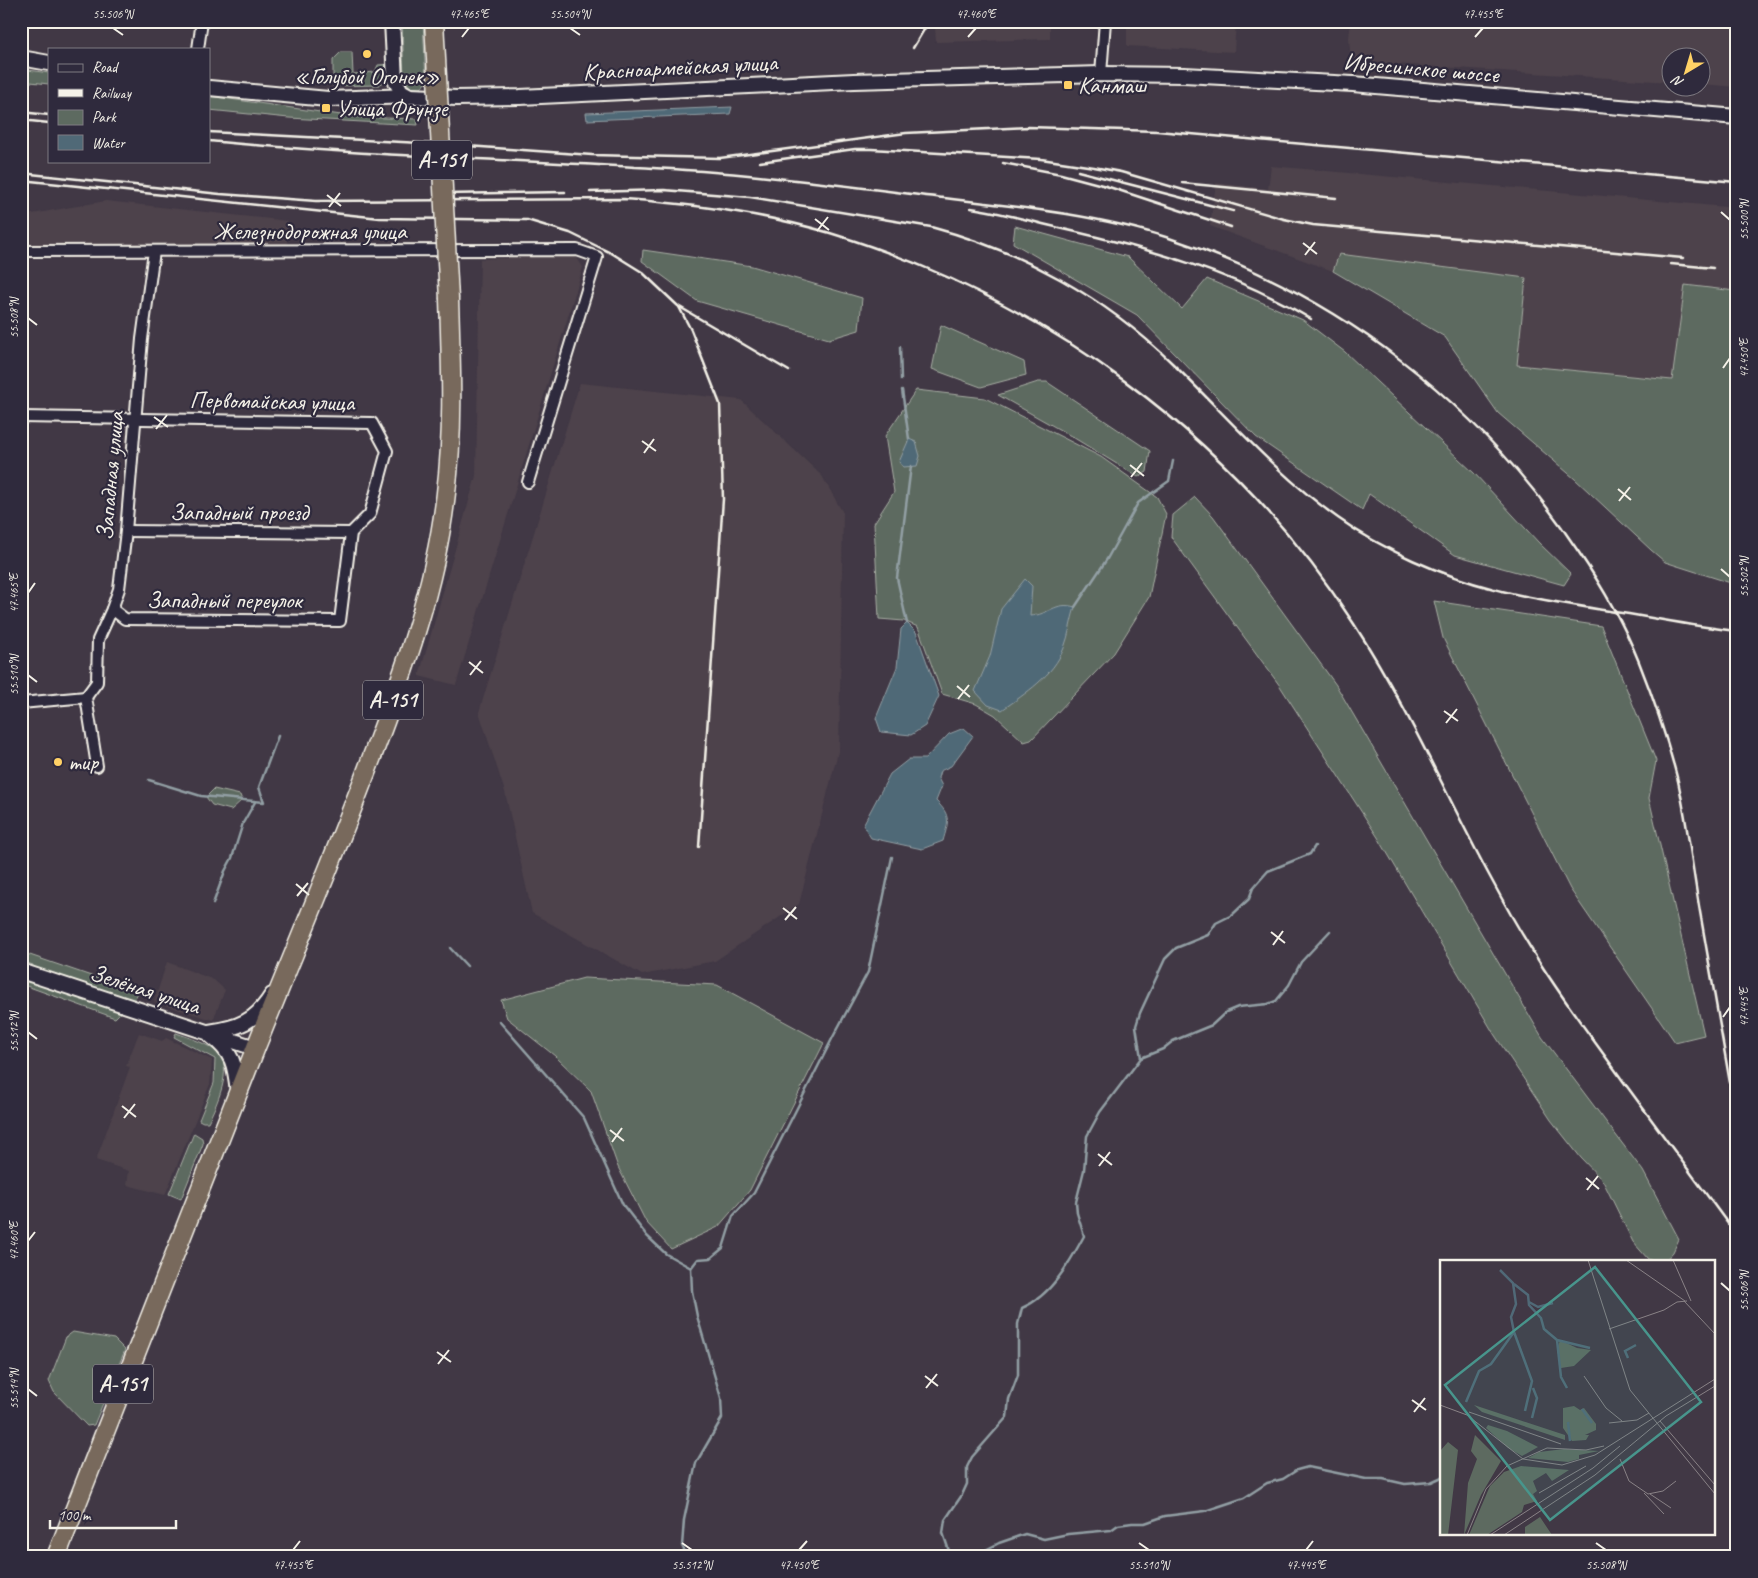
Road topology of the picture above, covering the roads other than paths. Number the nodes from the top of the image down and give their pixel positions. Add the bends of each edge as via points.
1 (202, 21) edge
2 (392, 21) edge
3 (434, 21) edge
4 (1105, 21) edge
5 (198, 48) edge
6 (21, 58) edge
7 (48, 63) edge
8 (1101, 74) junction
9 (395, 80) junction
10 (210, 88) edge
11 (410, 96) junction
12 (370, 98) junction
13 (1737, 118) edge
14 (21, 251) edge
15 (154, 251) junction
16 (21, 417) edge
17 (134, 418) junction
18 (528, 482) dead end
19 (126, 531) junction
20 (352, 533) junction
21 (112, 609) junction
22 (86, 697) junction
23 (21, 703) edge
24 (97, 766) dead end
25 (290, 964) junction
26 (21, 971) edge
27 (206, 1032) junction
28 (255, 1048) junction
29 (238, 1093) junction
30 (56, 1557) edge

1 - 5 street
2 - 9 main road
3 - 25 highway, А-151, bridge via 449,300 451,420 446,493 434,567 390,712
4 - 8 street
6 - 7 main road
8 - 11 main road, Красноармейская улица via 520,96
8 - 13 main road, Ибресинское шоссе via 1184,74 1353,84
9 - 11 main road via 403,93
9 - 12 main road via 386,90
10 - 12 main road, Красноармейская улица via 308,98
11 - 12 main road, Красноармейская улица
14 - 15 street, Железнодорожная улица
15 - 17 street, Западная улица
15 - 18 street, Железнодорожная улица via 577,250 597,257
16 - 17 street, Первомайская улица
17 - 19 street, Западная улица
17 - 20 street, Первомайская улица via 372,423 387,450 370,514
19 - 20 street, Западный проезд
19 - 21 street, Западная улица via 119,588
20 - 21 street, Западный переулок via 340,621 125,619
21 - 22 street, Западная улица via 98,640 97,682
22 - 23 street
22 - 24 street
25 - 27 main road via 257,1014 237,1027
25 - 28 highway, А-151
26 - 27 main road, Зелёная улица
27 - 28 main road, Зелёная улица
27 - 29 main road via 232,1059
28 - 29 highway, А-151
29 - 30 highway, А-151

